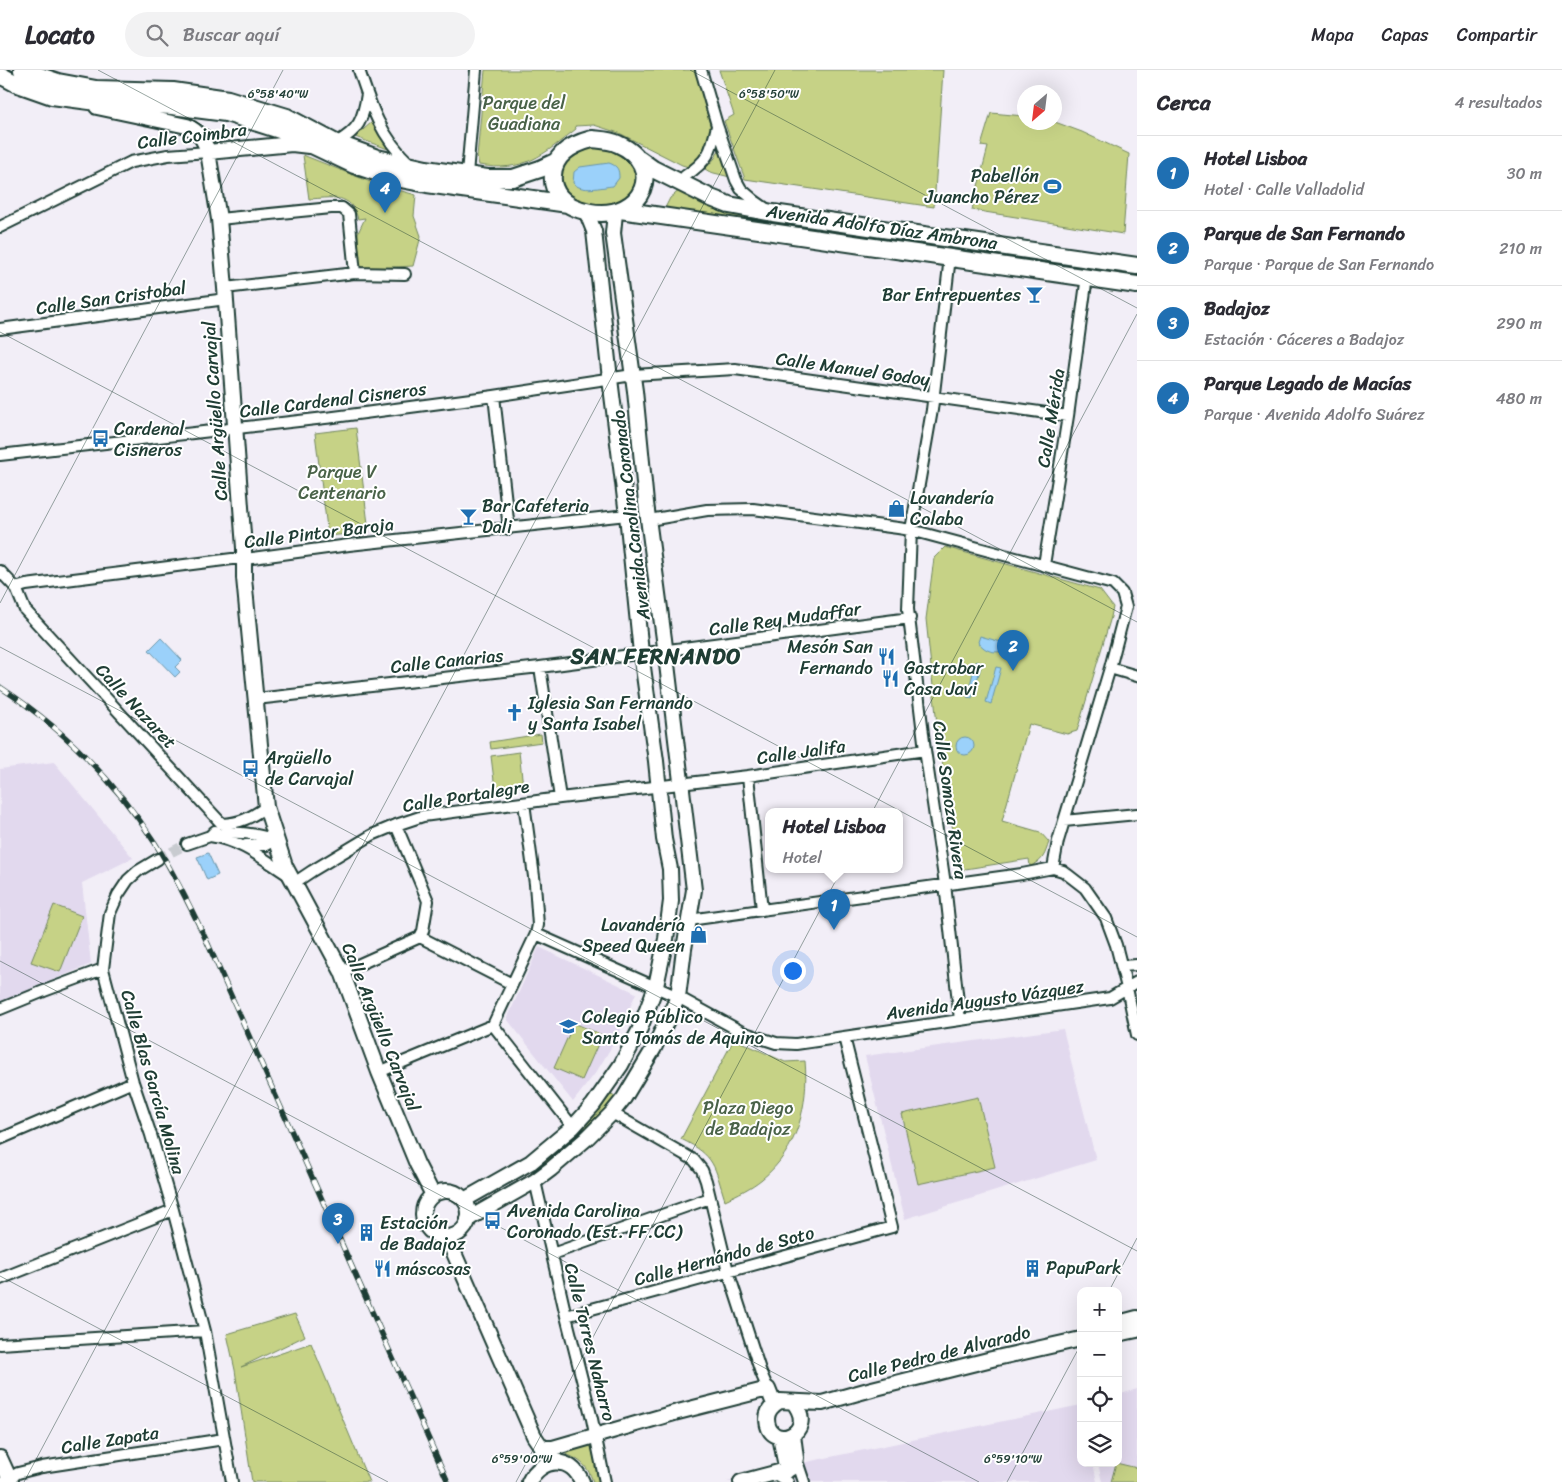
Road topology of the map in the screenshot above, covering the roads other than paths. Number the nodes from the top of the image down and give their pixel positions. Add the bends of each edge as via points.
1 (22, 70) edge
2 (359, 70) edge
3 (476, 70) edge
4 (701, 70) edge
5 (0, 75) edge
6 (367, 93) junction
7 (52, 96) junction
8 (717, 125) junction
9 (336, 143) junction
10 (312, 146) junction
11 (208, 152) junction
12 (638, 159) junction
13 (555, 162) junction
14 (412, 166) junction
15 (467, 174) junction
16 (685, 176) dead end
17 (568, 204) junction
18 (586, 211) junction
19 (618, 212) junction
20 (772, 213) junction
21 (219, 219) junction
22 (0, 227) edge
23 (1015, 248) junction
24 (950, 257) junction
25 (1137, 266) edge
26 (355, 273) junction
27 (405, 274) dead end
28 (1087, 276) junction
29 (1137, 285) edge
30 (226, 293) junction
31 (0, 330) edge
32 (632, 375) junction
33 (610, 379) junction
34 (494, 396) junction
35 (932, 397) junction
36 (1068, 416) junction
37 (236, 429) junction
38 (0, 455) edge
39 (627, 515) junction
40 (649, 520) junction
41 (510, 529) junction
42 (911, 530) junction
43 (245, 560) junction
44 (1044, 565) junction
45 (0, 570) edge
46 (16, 588) junction
47 (910, 618) junction
48 (666, 651) junction
49 (641, 653) junction
50 (540, 667) junction
51 (1110, 668) junction
52 (1137, 676) edge
53 (256, 699) junction
54 (926, 750) junction
55 (748, 776) junction
56 (681, 784) junction
57 (658, 787) junction
58 (560, 798) junction
59 (524, 803) junction
60 (266, 807) junction
61 (1137, 814) edge
62 (1064, 821) junction
63 (222, 824) junction
64 (396, 824) junction
65 (210, 836) junction
66 (276, 840) junction
67 (187, 844) tunnel mouth
68 (240, 844) junction
69 (158, 859) tunnel mouth
70 (1053, 868) junction
71 (292, 880) junction
72 (945, 884) junction
73 (762, 910) junction
74 (689, 920) junction
75 (536, 934) junction
76 (420, 937) junction
77 (1137, 965) edge
78 (1122, 966) junction
79 (103, 969) junction
80 (342, 972) junction
81 (1137, 982) edge
82 (512, 984) junction
83 (656, 986) junction
84 (1127, 988) junction
85 (678, 997) junction
86 (0, 1009) edge
87 (960, 1020) junction
88 (493, 1025) junction
89 (1137, 1035) edge
90 (844, 1036) junction
91 (379, 1072) junction
92 (133, 1082) junction
93 (612, 1113) junction
94 (573, 1127) junction
95 (0, 1139) edge
96 (535, 1181) junction
97 (433, 1195) junction
98 (710, 1198) junction
99 (464, 1200) junction
100 (173, 1210) junction
101 (468, 1219) junction
102 (447, 1237) junction
103 (552, 1254) junction
104 (728, 1271) junction
105 (0, 1279) edge
106 (566, 1316) junction
107 (1137, 1318) edge
108 (1122, 1322) edge
109 (1137, 1330) edge
110 (204, 1331) junction
111 (1122, 1333) edge
112 (1077, 1339) edge
113 (0, 1344) edge
114 (768, 1389) junction
115 (793, 1402) junction
116 (774, 1404) junction
117 (822, 1404) junction
118 (791, 1432) junction
119 (534, 1436) junction
120 (596, 1436) junction
121 (224, 1439) junction
122 (541, 1448) junction
123 (0, 1458) edge
124 (796, 1458) junction
125 (560, 1463) junction
126 (532, 1477) edge
127 (785, 1477) edge
128 (8, 1481) edge
129 (232, 1482) edge
130 (582, 1482) edge
131 (605, 1482) edge
132 (740, 1482) edge
133 (804, 1482) edge

1 - 9 highway via 58,82 96,89 173,91 228,99 287,117
2 - 6 street
3 - 15 street
4 - 8 street
5 - 7 highway
6 - 9 street via 360,122 354,131
6 - 14 street via 388,140
7 - 10 highway via 226,112 280,130
7 - 11 main road, Calle Argüello Carvajal via 187,126 200,134
8 - 16 street via 704,161
8 - 20 street via 741,189
9 - 14 highway
10 - 11 main road, Calle Coimbra via 292,144
10 - 17 highway via 390,177
11 - 21 main road, Calle Argüello Carvajal
11 - 22 street, Calle Coimbra via 130,162
12 - 13 highway via 618,143 592,139 575,144
12 - 19 highway via 643,169 642,192 630,206
12 - 20 highway, Avenida Adolfo Díaz Ambrona via 711,198
13 - 15 highway via 513,178
13 - 17 highway via 553,180 556,190
14 - 15 highway
17 - 18 highway
18 - 19 highway
18 - 33 main road, Avenida Carolina Coronado via 594,231
19 - 24 highway, Avenida Adolfo Díaz Ambrona
19 - 32 main road, Avenida Carolina Coronado via 612,229
20 - 23 highway, Avenida Adolfo Díaz Ambrona
21 - 26 street via 342,208 349,214
21 - 30 main road, Calle Argüello Carvajal
23 - 25 highway, Avenida Adolfo Díaz Ambrona
23 - 28 highway via 1034,257 1077,264
24 - 28 highway, Avenida Adolfo Díaz Ambrona
24 - 35 street, Calle Somoza Rivera
26 - 27 street, Calle San Cristobal
26 - 30 street, Calle San Cristobal
28 - 29 highway, Avenida Adolfo Díaz Ambrona
28 - 36 street, Calle Mérida
30 - 31 street, Calle San Cristobal
30 - 37 main road, Calle Argüello Carvajal
32 - 33 street
32 - 35 street, Calle Manuel Godoy via 735,369
32 - 40 main road, Avenida Carolina Coronado
33 - 34 street, Calle Cardenal Cisneros
33 - 39 main road, Avenida Carolina Coronado
34 - 37 street, Calle Cardenal Cisneros
34 - 41 street
35 - 36 street, Calle Manuel Godoy
35 - 42 street, Calle Somoza Rivera
36 - 44 street, Calle Mérida
37 - 38 street, Calle Cardenal Cisneros
37 - 43 main road, Calle Argüello Carvajal
39 - 41 street, Calle Pintor Baroja
39 - 49 main road, Avenida Carolina Coronado
40 - 42 street via 707,510 752,509
40 - 48 main road, Avenida Carolina Coronado
41 - 43 street, Calle Pintor Baroja via 349,544
42 - 44 street
42 - 47 street, Calle Somoza Rivera
43 - 46 street, Calle Pintor Baroja via 232,559
43 - 53 main road, Calle Argüello Carvajal
44 - 51 street via 1113,584 1122,593 1126,607
45 - 46 street, Calle Nazaret
46 - 63 street, Calle Nazaret via 26,610
47 - 48 street, Calle Rey Mudaffar
47 - 54 street, Calle Somoza Rivera
48 - 49 street
48 - 56 main road, Avenida Carolina Coronado
49 - 50 street, Calle Canarias
49 - 57 main road, Avenida Carolina Coronado
50 - 53 street, Calle Canarias
50 - 58 street
51 - 52 street
51 - 62 street
53 - 60 main road, Calle Argüello Carvajal
54 - 55 street, Calle Jalifa
54 - 72 street, Calle Somoza Rivera
55 - 56 street, Calle Jalifa
55 - 73 street
56 - 57 street
56 - 74 main road, Avenida Carolina Coronado via 694,890
57 - 58 street, Calle Portalegre
57 - 83 main road, Avenida Carolina Coronado via 670,869 671,901
58 - 59 street, Calle Portalegre
59 - 64 street, Calle Portalegre via 423,816
59 - 75 street via 535,884
60 - 63 street via 237,823
60 - 66 main road, Calle Argüello Carvajal
61 - 62 street
62 - 70 street
63 - 65 street
64 - 71 street, Calle Portalegre
64 - 76 street via 428,901
65 - 66 street via 230,832
65 - 67 street
65 - 68 street, Calle Argüello Carvajal
66 - 68 street, Calle Argüello Carvajal via 267,845
66 - 71 main road, Calle Argüello Carvajal
68 - 71 street, Calle Argüello Carvajal
69 - 79 street, Calle Blas García Molina via 138,871 118,894 110,913
70 - 72 street
70 - 78 street via 1063,871 1085,888 1106,918
71 - 80 main road, Calle Argüello Carvajal
72 - 73 street
72 - 87 street, Calle Somoza Rivera
73 - 74 street
74 - 85 main road, Avenida Carolina Coronado
75 - 82 street
75 - 83 street
76 - 80 street
76 - 82 street
77 - 78 street
78 - 84 street
79 - 86 street
79 - 92 street, Calle Blas García Molina
80 - 91 main road, Calle Argüello Carvajal
81 - 84 street, Avenida Augusto Vázquez
82 - 88 street
83 - 85 street
83 - 94 main road, Avenida Carolina Coronado via 622,1065
84 - 87 street, Avenida Augusto Vázquez via 1110,998
84 - 89 street
85 - 90 street, Avenida Augusto Vázquez via 742,1032 776,1043 796,1044
85 - 93 main road, Avenida Carolina Coronado via 654,1048
87 - 90 street, Avenida Augusto Vázquez
88 - 91 street
88 - 94 street
90 - 104 street, Calle Hernándo de Soto via 892,1227
91 - 97 main road, Calle Argüello Carvajal
92 - 95 street
92 - 100 street, Calle Blas García Molina
93 - 96 main road, Avenida Carolina Coronado via 568,1156
93 - 98 street via 694,1160 702,1170
94 - 99 main road, Avenida Carolina Coronado via 531,1162
96 - 101 main road, Avenida Carolina Coronado
96 - 103 street, Calle Torres Naharro
97 - 99 main road via 446,1191
97 - 102 main road via 424,1207 424,1221 433,1233
98 - 103 street
98 - 104 street
99 - 101 main road
100 - 105 street
100 - 110 street, Calle Blas García Molina
101 - 102 main road via 461,1232
102 - 119 main road
103 - 106 street, Calle Torres Naharro
104 - 106 street, Calle Hernándo de Soto
104 - 114 street
106 - 120 street, Calle Torres Naharro
107 - 108 main road
109 - 111 main road
110 - 113 street
110 - 121 street, Calle Blas García Molina
112 - 117 main road, Calle Pedro de Alvarado
114 - 116 main road
114 - 120 main road via 674,1412
115 - 116 main road
115 - 117 main road, Calle Pedro de Alvarado
115 - 118 main road via 801,1419
116 - 118 main road via 768,1414 768,1426 775,1435
117 - 118 main road, Calle Pedro de Alvarado
118 - 124 main road
118 - 127 main road
119 - 122 main road
119 - 126 main road
120 - 122 main road via 553,1448
120 - 131 street, Calle Torres Naharro
121 - 128 street, Calle Zapata via 42,1467 18,1473
121 - 129 street, Calle Blas García Molina
122 - 125 main road
123 - 128 main road
124 - 127 main road
124 - 133 street
125 - 126 main road via 546,1464
125 - 130 main road via 572,1468
127 - 132 main road

